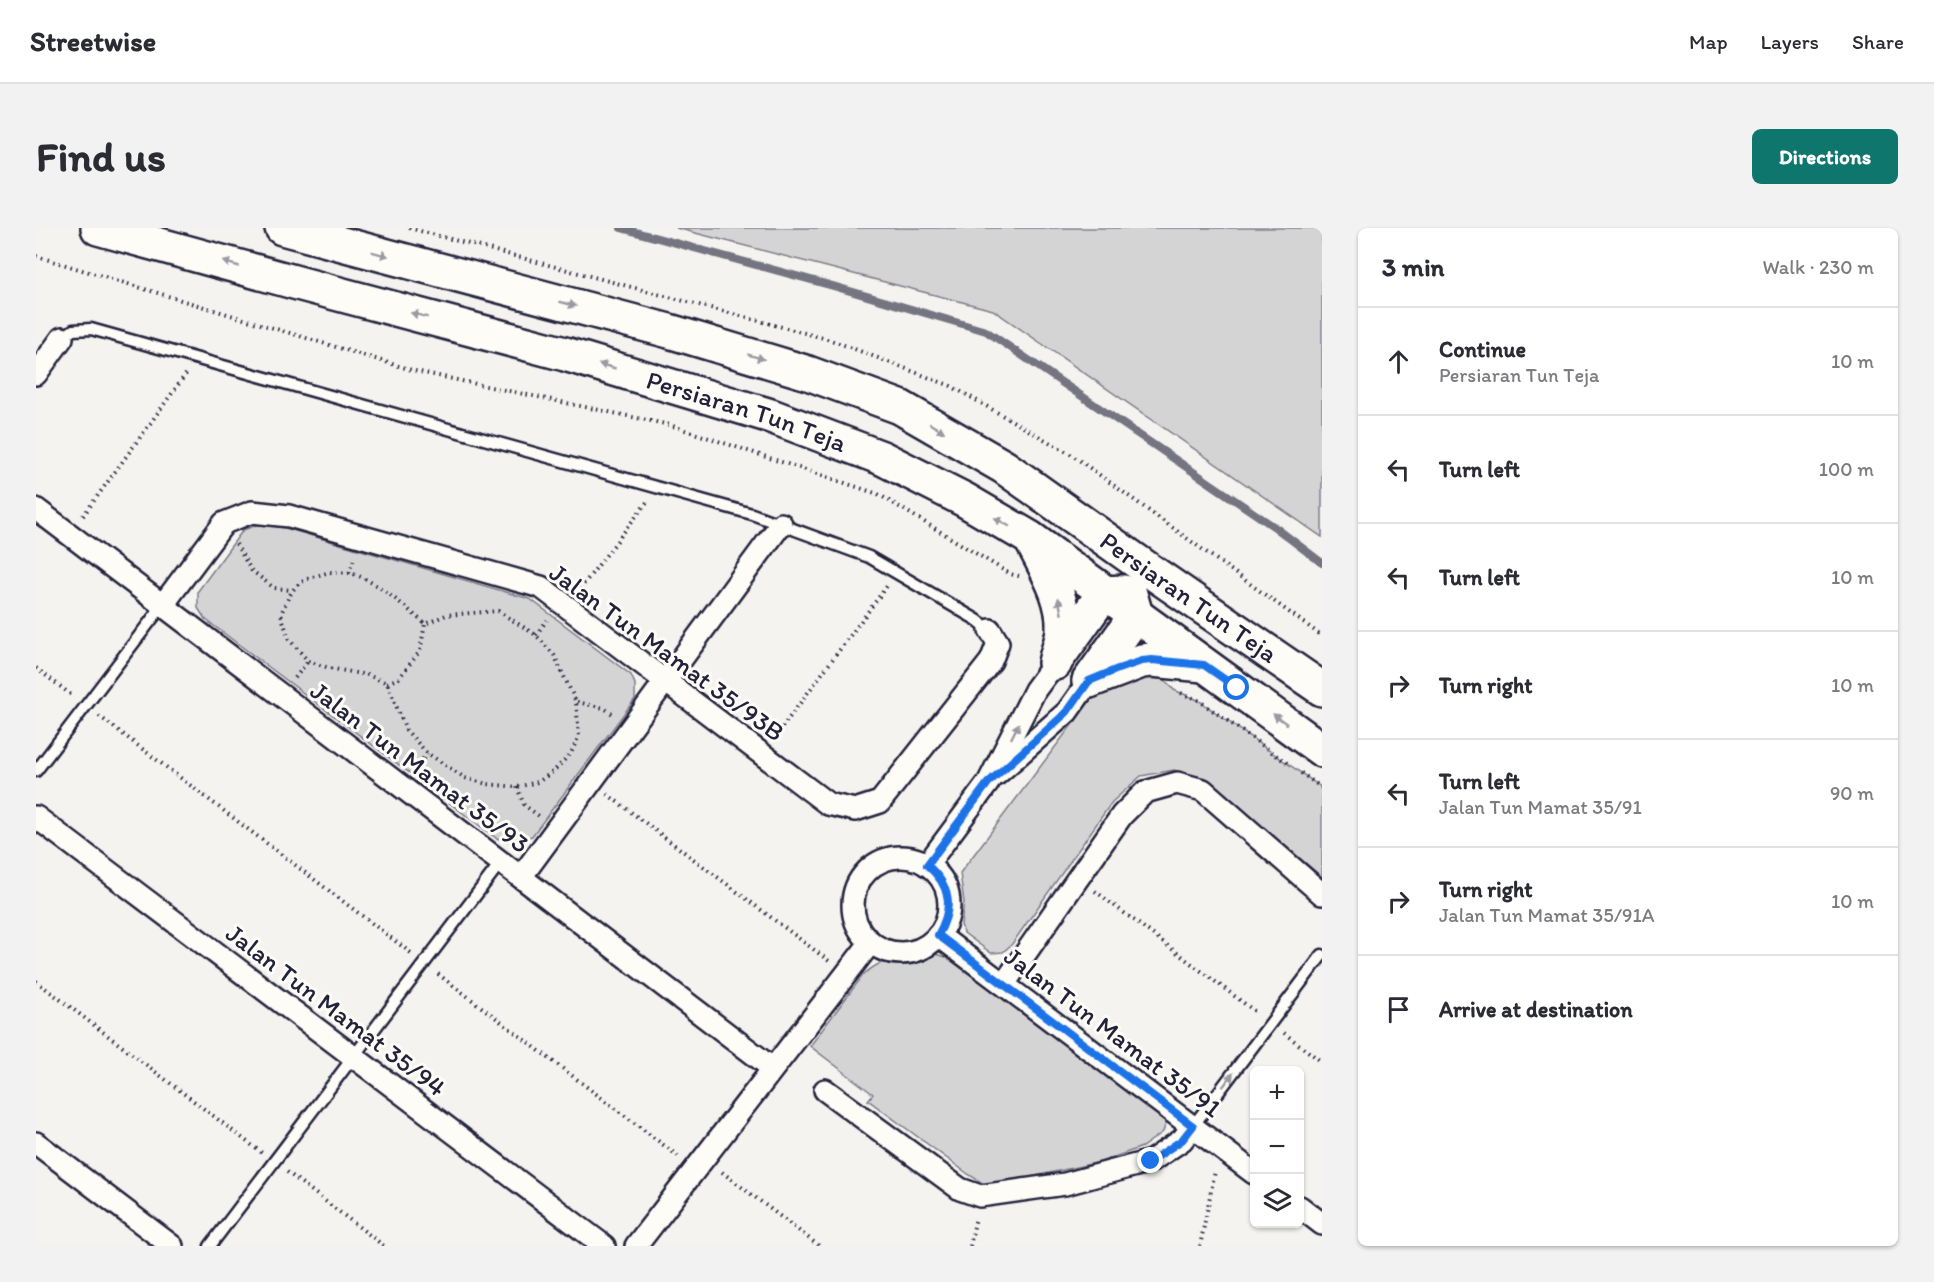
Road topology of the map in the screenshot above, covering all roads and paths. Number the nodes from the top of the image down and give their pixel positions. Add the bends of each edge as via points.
1 (98, 228) edge
2 (282, 228) edge
3 (36, 256) edge
4 (62, 338) joint
5 (197, 359) junction
6 (36, 374) edge
7 (658, 487) junction
8 (36, 509) edge
9 (79, 521) dead end
10 (781, 524) junction
11 (1030, 538) junction
12 (234, 541) dead end
13 (356, 548) dead end
14 (349, 573) junction
15 (896, 573) junction
16 (1026, 578) dead end
17 (291, 590) junction
18 (1129, 592) junction
19 (575, 595) dead end
20 (162, 606) junction
21 (551, 615) dead end
22 (425, 624) junction
23 (990, 630) joint
24 (536, 635) junction
25 (308, 661) junction
26 (1055, 663) junction
27 (1204, 665) junction
28 (36, 668) edge
29 (665, 681) junction
30 (1089, 681) junction
31 (291, 683) dead end
32 (387, 683) junction
33 (1322, 689) edge
34 (1174, 690) dead end
35 (576, 702) junction
36 (86, 705) junction
37 (620, 719) dead end
38 (772, 741) dead end
39 (1322, 750) edge
40 (427, 753) junction
41 (36, 771) edge
42 (412, 775) dead end
43 (988, 783) junction
44 (517, 787) junction
45 (1322, 788) edge
46 (606, 793) dead end
47 (36, 816) edge
48 (545, 820) dead end
49 (501, 862) junction
50 (927, 865) junction
51 (521, 877) junction
52 (1077, 878) junction
53 (1322, 894) edge
54 (938, 935) junction
55 (871, 942) junction
56 (1322, 956) edge
57 (425, 963) junction
58 (835, 965) dead end
59 (36, 981) edge
60 (1004, 984) junction
61 (1271, 1023) junction
62 (354, 1057) junction
63 (1322, 1062) edge
64 (772, 1068) junction
65 (825, 1090) dead end
66 (1193, 1126) junction
67 (36, 1143) edge
68 (1220, 1147) junction
69 (695, 1160) junction
70 (274, 1162) junction
71 (1250, 1170) edge
72 (980, 1196) junction
73 (1304, 1211) edge
74 (1322, 1224) edge
75 (172, 1246) edge
76 (210, 1246) edge
77 (384, 1246) edge
78 (604, 1246) edge
79 (636, 1246) edge
80 (819, 1246) edge
81 (970, 1246) edge
82 (1200, 1246) edge

11 -> 1 main road, Persiaran Tun Teja via 882,458 771,416 566,354
2 -> 18 main road, Persiaran Tun Teja via 669,331 808,373 900,407 1004,467
3 - 16 path via 415,371 670,425 878,494 1010,574
4 - 5 lane via 73,330 91,329
4 - 6 street
5 - 7 lane
5 - 9 path
7 - 10 lane
7 - 19 path
8 - 20 street, Jalan Tun Mamat 35/93
10 - 15 lane via 869,557
10 - 29 street
11 - 18 main road, Persiaran Tun Teja
26 -> 11 main road via 1063,632 1061,603
12 - 17 path via 251,570 274,588
13 - 14 path
14 - 17 path via 330,572 303,579
14 - 22 path via 365,579
15 - 23 lane
15 - 38 path
17 - 25 path via 281,614 289,639
18 - 26 main road
18 - 27 main road, Persiaran Tun Teja
18 - 30 main road
18 - 33 main road, Persiaran Tun Teja
20 - 29 street, Jalan Tun Mamat 35/93B via 224,523 252,512 289,516 541,587
20 - 36 lane
20 - 49 street, Jalan Tun Mamat 35/93
21 - 24 path
22 - 24 path via 446,615 498,611
22 - 32 path via 420,651 399,678
23 - 29 street, Jalan Tun Mamat 35/93B via 999,643 991,661 880,802 855,810 828,804
24 - 35 path via 554,655
25 - 31 path
25 - 32 path
43 -> 26 street via 1035,690
27 - 30 main road via 1142,661
39 -> 27 main road, Persiaran Tun Teja
28 - 36 path
29 - 51 street
30 - 43 street via 1067,712
32 - 40 path via 406,730
34 - 45 path via 1198,700
35 - 37 path via 604,708
35 - 44 path via 579,736 571,753 538,782
36 - 41 lane
36 - 57 path
40 - 42 path
40 - 44 path via 465,778
43 - 50 street
44 - 48 path via 524,805
46 - 58 path
47 - 62 street, Jalan Tun Mamat 35/94
49 - 51 street, Jalan Tun Mamat 35/93
49 - 57 lane
50 - 54 street via 937,873 948,897 945,923
50 - 55 street via 915,859 889,858 876,863 862,877 853,908 862,932
51 - 64 street, Jalan Tun Mamat 35/93
52 - 53 street via 1122,815 1145,792 1177,783 1203,790
52 - 60 street
52 - 61 path
54 - 55 street via 921,948 900,952
54 - 60 street, Jalan Tun Mamat 35/91
55 - 64 street
56 - 61 lane
57 - 62 lane
57 - 69 path
59 - 70 path
60 - 66 street, Jalan Tun Mamat 35/91
61 - 63 path
66 -> 61 lane
62 - 70 lane
62 - 78 street, Jalan Tun Mamat 35/94
64 - 69 street
65 - 72 street via 960,1189
66 - 68 street, Jalan Tun Mamat 35/91
66 - 72 street via 1182,1140 1151,1161 1065,1184
67 - 75 street
68 - 71 street, Jalan Tun Mamat 35/91
68 - 82 path
69 - 79 street
69 - 80 path
70 - 76 lane
70 - 77 path
72 - 81 path
73 - 74 street

